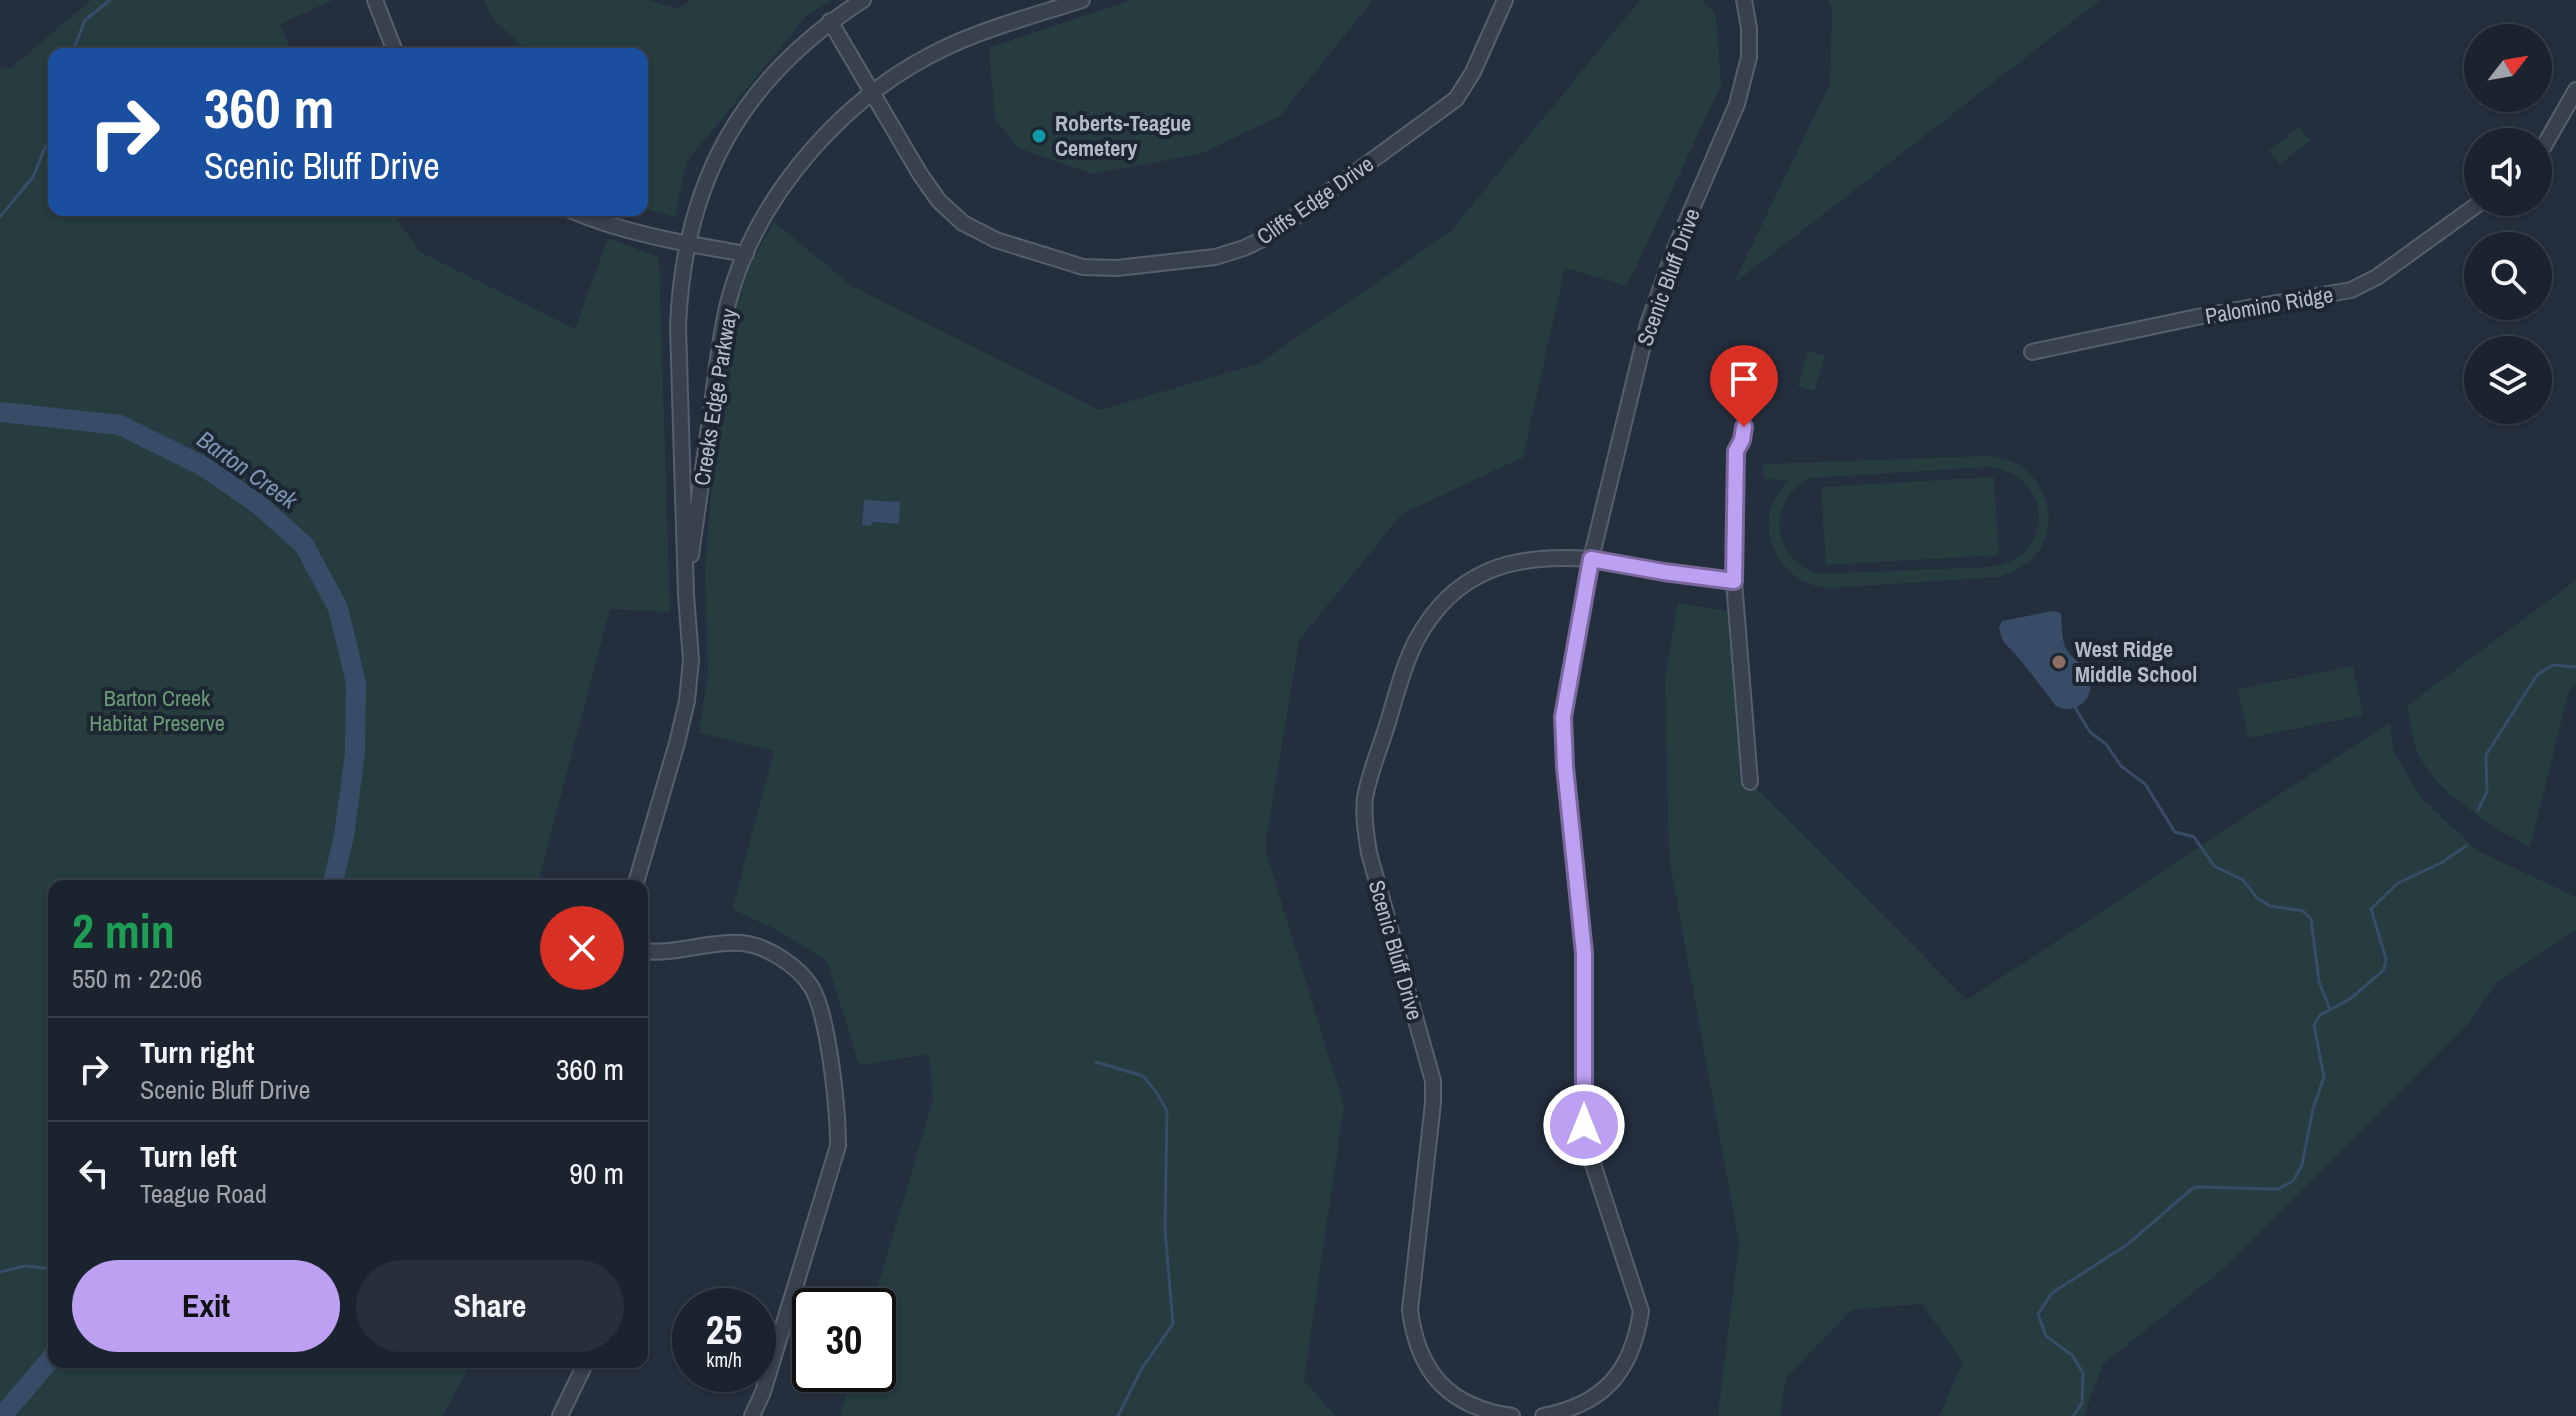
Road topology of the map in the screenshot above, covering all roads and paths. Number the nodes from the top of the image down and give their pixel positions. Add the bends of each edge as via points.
1 (375, 0) edge
2 (863, 0) edge
3 (1082, 0) edge
4 (1505, 0) edge
5 (1744, 0) edge
6 (830, 21) junction
7 (394, 48) edge
8 (2576, 90) edge
9 (871, 93) junction
10 (2552, 132) edge
11 (2464, 214) edge
12 (584, 216) edge
13 (686, 244) junction
14 (746, 254) junction
15 (2032, 352) dead end
16 (1744, 427) dead end
17 (1591, 559) junction
18 (1734, 581) junction
19 (686, 595) junction
20 (1750, 782) dead end
21 (637, 880) edge
22 (648, 951) edge
23 (583, 1368) edge
24 (560, 1416) edge
25 (752, 1416) edge
26 (1512, 1416) edge
27 (1543, 1416) edge

1 - 7 street
2 - 6 street, Creeks Edge Parkway
3 - 9 street, Creeks Edge Parkway via 950,45
4 - 9 street, Cliffs Edge Drive via 1456,99 1267,237 1215,257 1083,267 996,240 963,223 939,201
5 - 17 street, Scenic Bluff Drive via 1749,57 1740,92 1648,324
6 - 9 street, Cliffs Edge Drive
6 - 13 street, Creeks Edge Parkway via 744,109 702,189
8 - 10 street
9 - 14 street, Creeks Edge Parkway via 837,123 777,196
11 - 15 street, Palomino Ridge via 2351,290
12 - 13 street
13 - 14 street
13 - 19 street, Creeks Edge Parkway via 678,326
14 - 19 street, Creeks Edge Parkway via 718,356
16 - 18 street via 1736,451
17 - 18 street, Scenic Bluff Drive
17 - 26 street, Scenic Bluff Drive via 1551,556 1510,562 1472,578 1441,604 1416,642 1365,797 1369,853 1433,1081 1410,1310 1414,1338 1425,1365 1447,1391 1467,1404
17 - 27 street, Scenic Bluff Drive via 1563,717 1584,953 1584,1125 1641,1311 1630,1357 1604,1391
18 - 20 street
19 - 21 street, Creeks Edge Parkway via 691,660 687,701
22 - 25 street via 745,943 769,951 812,988 823,1018 838,1146
23 - 24 street

